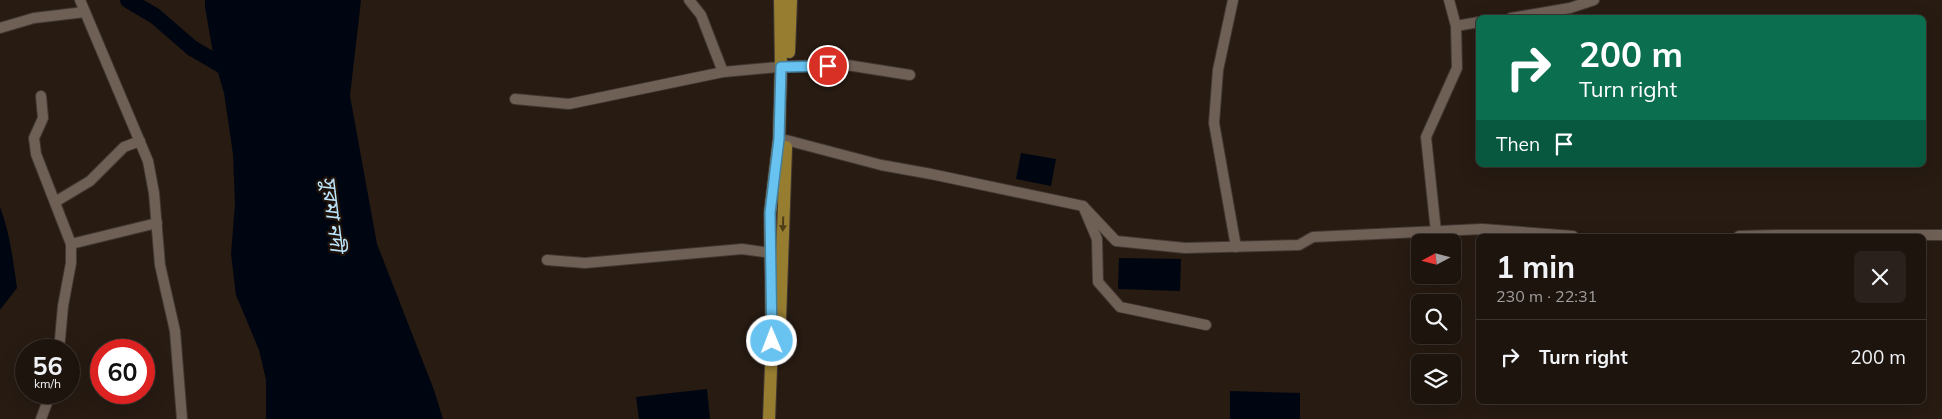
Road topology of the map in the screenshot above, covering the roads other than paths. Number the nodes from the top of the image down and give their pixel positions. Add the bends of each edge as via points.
1 (80, 0) edge
2 (689, 0) edge
3 (780, 0) edge
4 (791, 0) edge
5 (1233, 0) edge
6 (1448, 0) edge
7 (1594, 0) edge
8 (84, 12) junction
9 (1529, 15) edge
10 (1476, 23) edge
11 (1456, 26) junction
12 (0, 28) edge
13 (785, 66) junction
14 (723, 72) junction
15 (910, 75) dead end
16 (41, 96) dead end
17 (515, 99) dead end
18 (786, 140) junction
19 (140, 141) junction
20 (55, 202) junction
21 (1083, 206) junction
22 (156, 223) junction
23 (1436, 232) junction
24 (1547, 234) edge
25 (1926, 235) edge
26 (1942, 235) edge
27 (71, 244) junction
28 (1236, 247) junction
29 (771, 253) junction
30 (547, 260) dead end
31 (1206, 325) dead end
32 (60, 339) edge
33 (47, 404) edge
34 (42, 419) edge
35 (182, 419) edge
36 (769, 419) edge
37 (778, 419) edge

1 - 8 street
2 - 14 street via 701,15
3 - 13 main road
4 - 13 main road
5 - 28 street via 1218,70 1214,123
6 - 11 street
7 - 9 street
8 - 12 street via 34,18
8 - 19 street
10 - 11 street
11 - 23 street via 1457,68 1426,137
13 - 14 street
13 - 15 street via 847,65
13 - 18 main road
13 - 29 main road via 770,213
14 - 17 street via 569,104
16 - 20 street via 43,118 34,138 36,154
18 - 21 street via 881,166
18 -> 37 main road
19 - 20 street via 124,147 90,180
19 - 22 street via 148,162
20 - 27 street
21 - 28 street via 1116,241 1185,248
21 - 31 street via 1097,239 1098,282 1120,307
22 - 27 street
22 - 35 street via 160,265 175,331
23 - 24 street via 1482,229
23 - 28 street via 1313,238 1299,245
25 - 26 street
27 - 32 street
29 - 30 street via 742,249 585,263
29 - 36 main road
33 - 34 street

